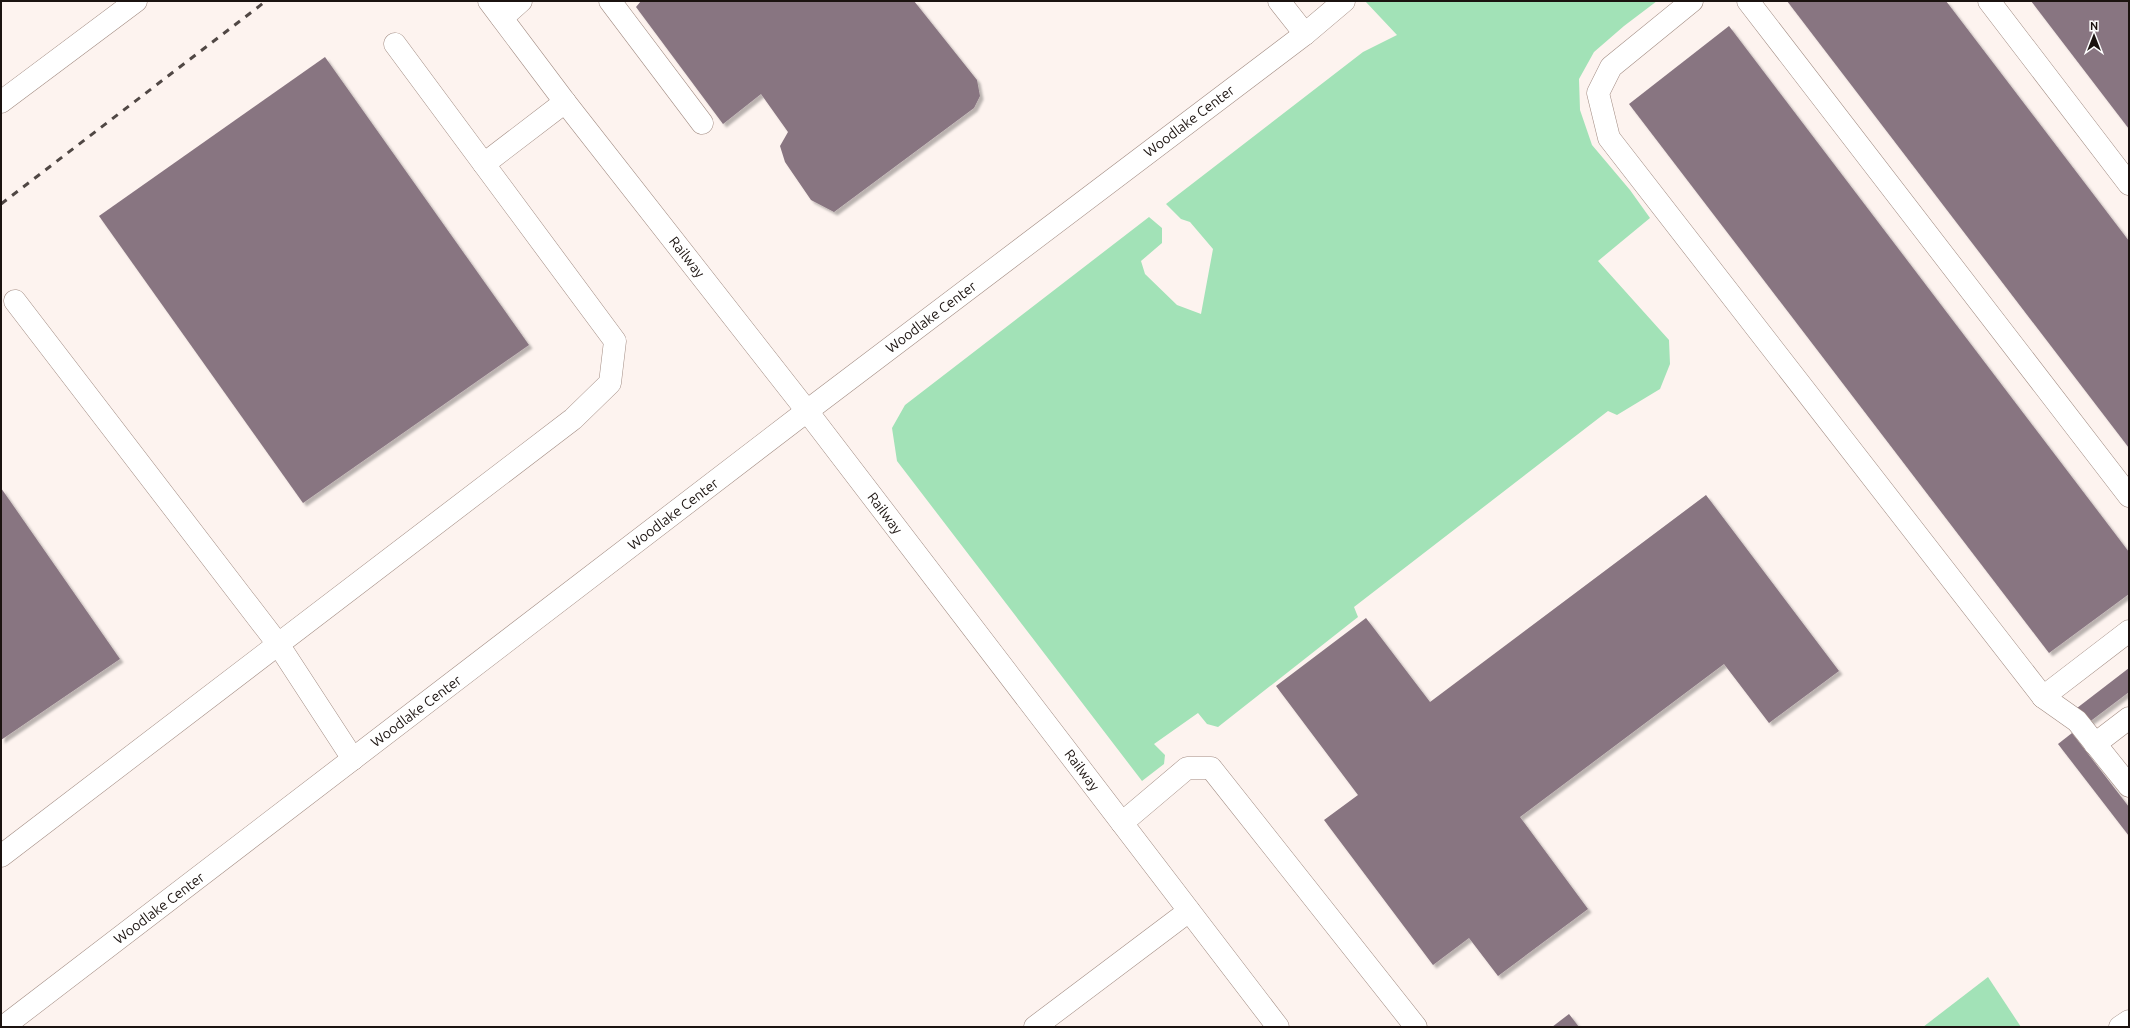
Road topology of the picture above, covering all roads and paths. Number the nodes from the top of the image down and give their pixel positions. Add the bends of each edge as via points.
1 (136, 1) edge
2 (521, 1) edge
3 (610, 1) edge
4 (1279, 1) edge
5 (1344, 1) edge
6 (1692, 1) edge
7 (1748, 1) edge
8 (1989, 1) edge
9 (496, 9) edge
10 (1304, 34) junction
11 (395, 44) dead end
12 (1, 102) edge
13 (565, 102) junction
14 (702, 123) dead end
15 (484, 164) junction
16 (2129, 184) edge
17 (15, 301) dead end
18 (808, 411) junction
19 (2129, 496) edge
20 (2129, 631) edge
21 (278, 644) junction
22 (2043, 697) junction
23 (2129, 718) edge
24 (2095, 744) junction
25 (353, 759) junction
26 (2129, 786) edge
27 (1122, 823) junction
28 (1, 856) edge
29 (1189, 911) junction
30 (2129, 1021) edge
31 (3, 1027) edge
32 (1035, 1027) edge
33 (1278, 1027) edge
34 (1416, 1027) edge
35 (2120, 1027) edge

1 - 12 street
2 - 9 street
3 - 14 street
4 - 10 street
5 - 10 street, Woodlake Center
6 - 22 street via 1611,67 1598,93 1610,138
7 - 19 street
8 - 16 street
9 - 13 street, Railway
10 - 18 street, Woodlake Center
11 - 15 street
13 - 15 street
13 - 18 street, Railway
15 - 21 street via 615,341 610,383 573,419
17 - 21 street
18 - 25 street, Woodlake Center
18 - 27 street, Railway
20 - 22 street
21 - 25 street
21 - 28 street
22 - 24 street via 2077,721
23 - 24 street
24 - 26 street
25 - 31 street, Woodlake Center
27 - 29 street, Railway
27 - 34 street via 1187,768 1211,768
29 - 32 street
29 - 33 street, Railway
30 - 35 street

